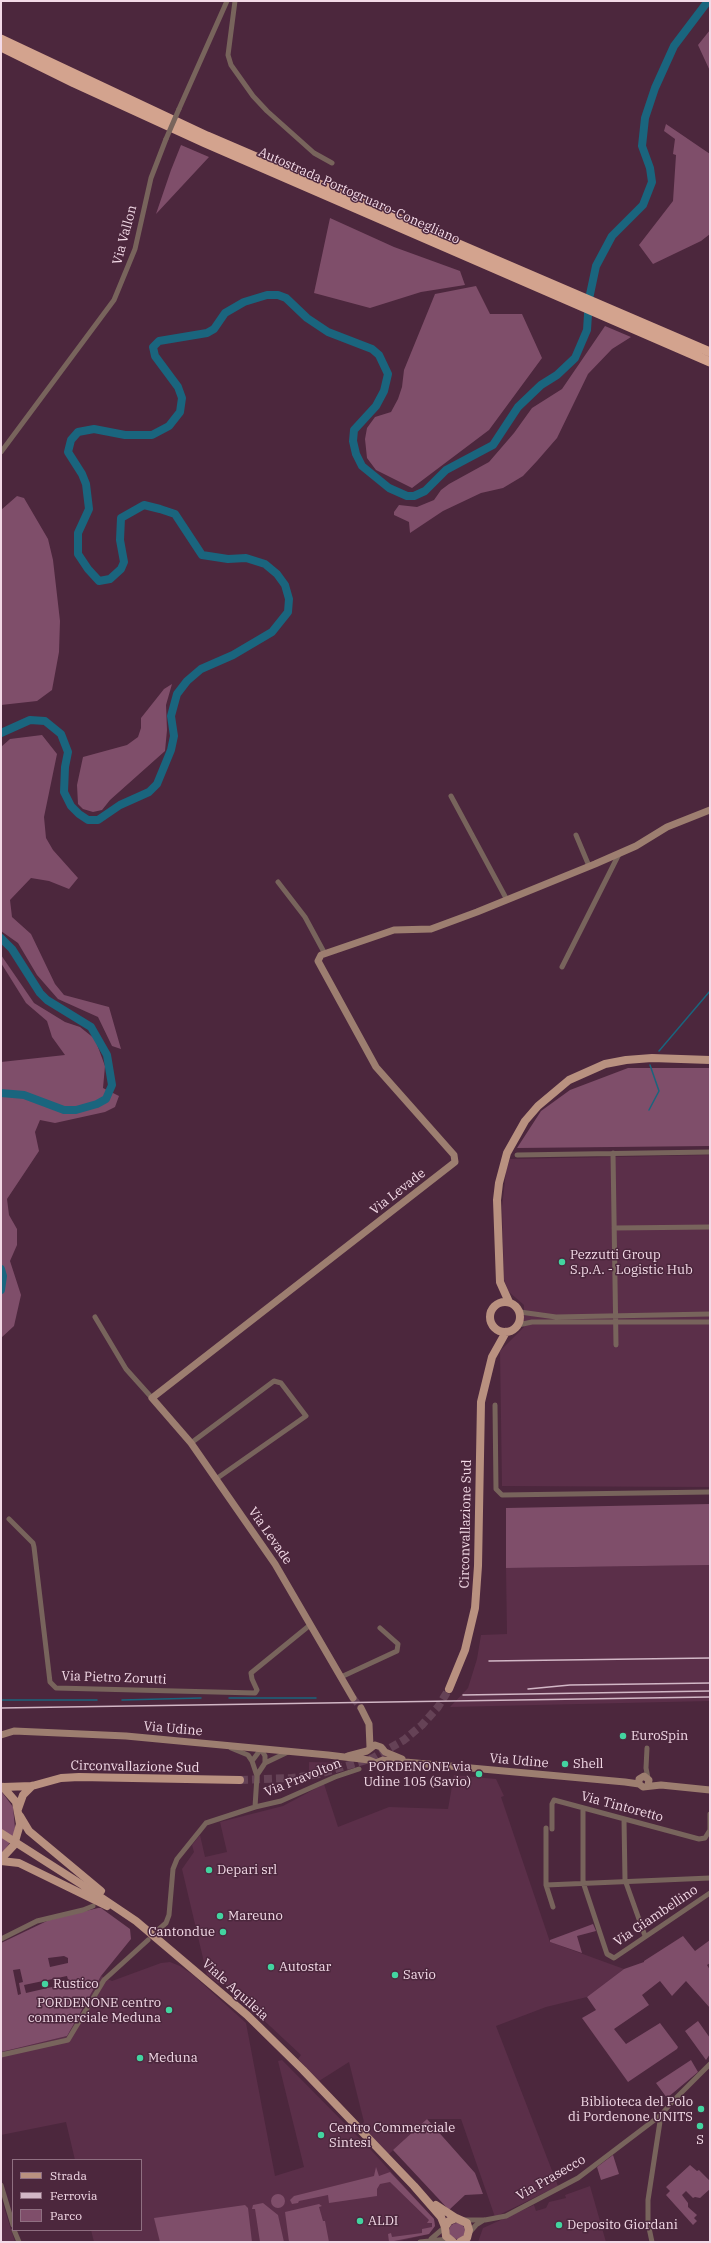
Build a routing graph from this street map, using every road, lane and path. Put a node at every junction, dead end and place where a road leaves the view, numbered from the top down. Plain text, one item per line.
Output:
1 (226, 1) edge
2 (235, 1) edge
3 (1, 39) edge
4 (1, 47) edge
5 (332, 163) dead end
6 (454, 248) junction
7 (658, 334) junction
8 (710, 352) edge
9 (710, 362) edge
10 (1, 452) edge
11 (450, 796) dead end
12 (710, 810) edge
13 (576, 835) dead end
14 (619, 854) junction
15 (589, 866) junction
16 (278, 882) dead end
17 (507, 900) junction
18 (325, 954) junction
19 (562, 967) dead end
20 (710, 1060) edge
21 (710, 1152) edge
22 (613, 1153) junction
23 (517, 1155) dead end
24 (710, 1227) edge
25 (614, 1228) junction
26 (500, 1282) junction
27 (509, 1302) junction
28 (498, 1303) junction
29 (520, 1312) junction
30 (710, 1314) edge
31 (616, 1316) junction
32 (95, 1317) dead end
33 (710, 1322) edge
34 (616, 1323) junction
35 (518, 1325) junction
36 (495, 1328) junction
37 (506, 1332) junction
38 (616, 1345) dead end
39 (492, 1357) junction
40 (152, 1398) junction
41 (495, 1405) dead end
42 (192, 1444) junction
43 (216, 1479) junction
44 (710, 1492) edge
45 (9, 1519) dead end
46 (310, 1625) junction
47 (380, 1628) dead end
48 (341, 1678) junction
49 (449, 1689) tunnel mouth
50 (353, 1698) tunnel mouth
51 (361, 1708) tunnel mouth
52 (1, 1735) edge
53 (225, 1746) junction
54 (371, 1748) junction
55 (646, 1748) dead end
56 (261, 1749) junction
57 (288, 1752) junction
58 (384, 1756) junction
59 (342, 1757) junction
60 (252, 1760) junction
61 (369, 1760) junction
62 (266, 1763) junction
63 (359, 1769) dead end
64 (256, 1776) junction
65 (240, 1780) tunnel mouth
66 (644, 1781) junction
67 (2, 1786) edge
68 (32, 1786) junction
69 (710, 1790) edge
70 (255, 1807) junction
71 (583, 1808) junction
72 (19, 1812) junction
73 (710, 1814) edge
74 (624, 1819) junction
75 (546, 1828) dead end
76 (552, 1829) dead end
77 (710, 1830) edge
78 (1, 1833) edge
79 (1, 1860) edge
80 (710, 1878) edge
81 (625, 1880) junction
82 (583, 1882) junction
83 (546, 1885) junction
84 (710, 1893) edge
85 (93, 1906) dead end
86 (553, 1906) dead end
87 (136, 1921) junction
88 (158, 1930) dead end
89 (645, 1936) junction
90 (1, 1939) edge
91 (148, 1940) dead end
92 (1, 2055) edge
93 (710, 2064) edge
94 (661, 2115) junction
95 (1, 2185) edge
96 (414, 2186) junction
97 (460, 2219) junction
98 (485, 2220) junction
99 (12, 2222) edge
100 (445, 2227) junction
101 (14, 2231) edge
102 (466, 2239) edge
103 (430, 2240) junction
104 (451, 2240) edge
105 (19, 2242) edge
106 (420, 2242) edge
107 (652, 2242) edge

1 - 10 street, Via Vallon, bridge
2 - 5 street
3 - 6 highway, Autostrada Portogruaro-Conegliano
4 - 6 highway, Autostrada Portogruaro-Conegliano
6 - 7 highway, Autostrada Portogruaro-Conegliano
7 - 8 highway, Autostrada Portogruaro-Conegliano
7 - 9 highway, Autostrada Portogruaro-Conegliano
11 - 17 street
12 - 14 street
13 - 15 street
14 - 15 street
14 - 19 street
15 - 17 street
16 - 18 street
17 - 18 street
18 - 40 street, Via Levade
20 - 26 main road
21 - 22 street
22 - 23 street
22 - 25 street
24 - 25 street
25 - 31 street
26 - 27 main road
26 - 28 main road
27 - 28 main road
27 - 29 main road
28 - 36 main road
29 - 31 street
29 - 35 main road
30 - 31 street
31 - 34 street
32 - 40 street, Via Levade
33 - 34 street
34 - 35 street
34 - 38 street
35 - 37 main road
36 - 37 main road
36 - 39 main road
37 - 39 main road
39 - 49 main road, Circonvallazione Sud
40 - 42 street, Via Levade
41 - 44 street
42 - 43 street, Via Levade
42 - 43 street
43 - 46 street, Via Levade
45 - 46 street, Via Pietro Zorutti
46 - 48 street, Via Levade
47 - 48 street
48 - 50 street, Via Levade
51 - 54 street
52 - 53 street, Via Udine
53 - 56 street, Via Udine
53 - 60 street
54 - 58 street
54 - 59 street
54 - 61 street
55 - 66 street
56 - 57 street, Via Udine
56 - 60 street
56 - 62 street
57 - 59 street, Via Udine
57 - 62 street
58 - 61 street, Via Udine
58 - 66 street, Via Udine
59 - 61 street, Via Udine
60 - 64 street, Via Pravolton
62 - 64 street
63 - 70 street, Via Pravolton
64 - 70 street, Via Pravolton
65 - 68 main road, Circonvallazione Sud
66 - 69 street, Via Udine
67 - 68 main road, Circonvallazione Sud
67 - 72 main road
68 - 72 main road
70 - 88 street, Via Pravolton
71 - 74 street, Via Tintoretto
71 - 76 street, Via Tintoretto
71 - 82 street
72 - 79 main road
72 - 87 main road
73 - 77 street
74 - 77 street, Via Tintoretto
74 - 81 street
75 - 83 street
78 - 87 main road, Viale Aquileia, bridge
79 - 87 main road
80 - 81 street
81 - 82 street
81 - 89 street
82 - 83 street
82 - 89 street, Via Giambellino
83 - 86 street
84 - 89 street, Via Giambellino
85 - 90 street
87 - 96 main road, Viale Aquileia
91 - 92 street
93 - 94 street, Via Prasecco
94 - 98 street, Via Prasecco
94 - 107 street
95 - 99 street
96 - 97 main road, Viale Aquileia
96 - 100 main road, Viale Aquileia
97 - 98 street, Via Prasecco
97 - 100 main road
97 - 102 main road
98 - 102 street, Via Prasecco
100 - 103 street
100 - 104 main road, Viale Aquileia
101 - 105 street
103 - 104 street
103 - 106 street

